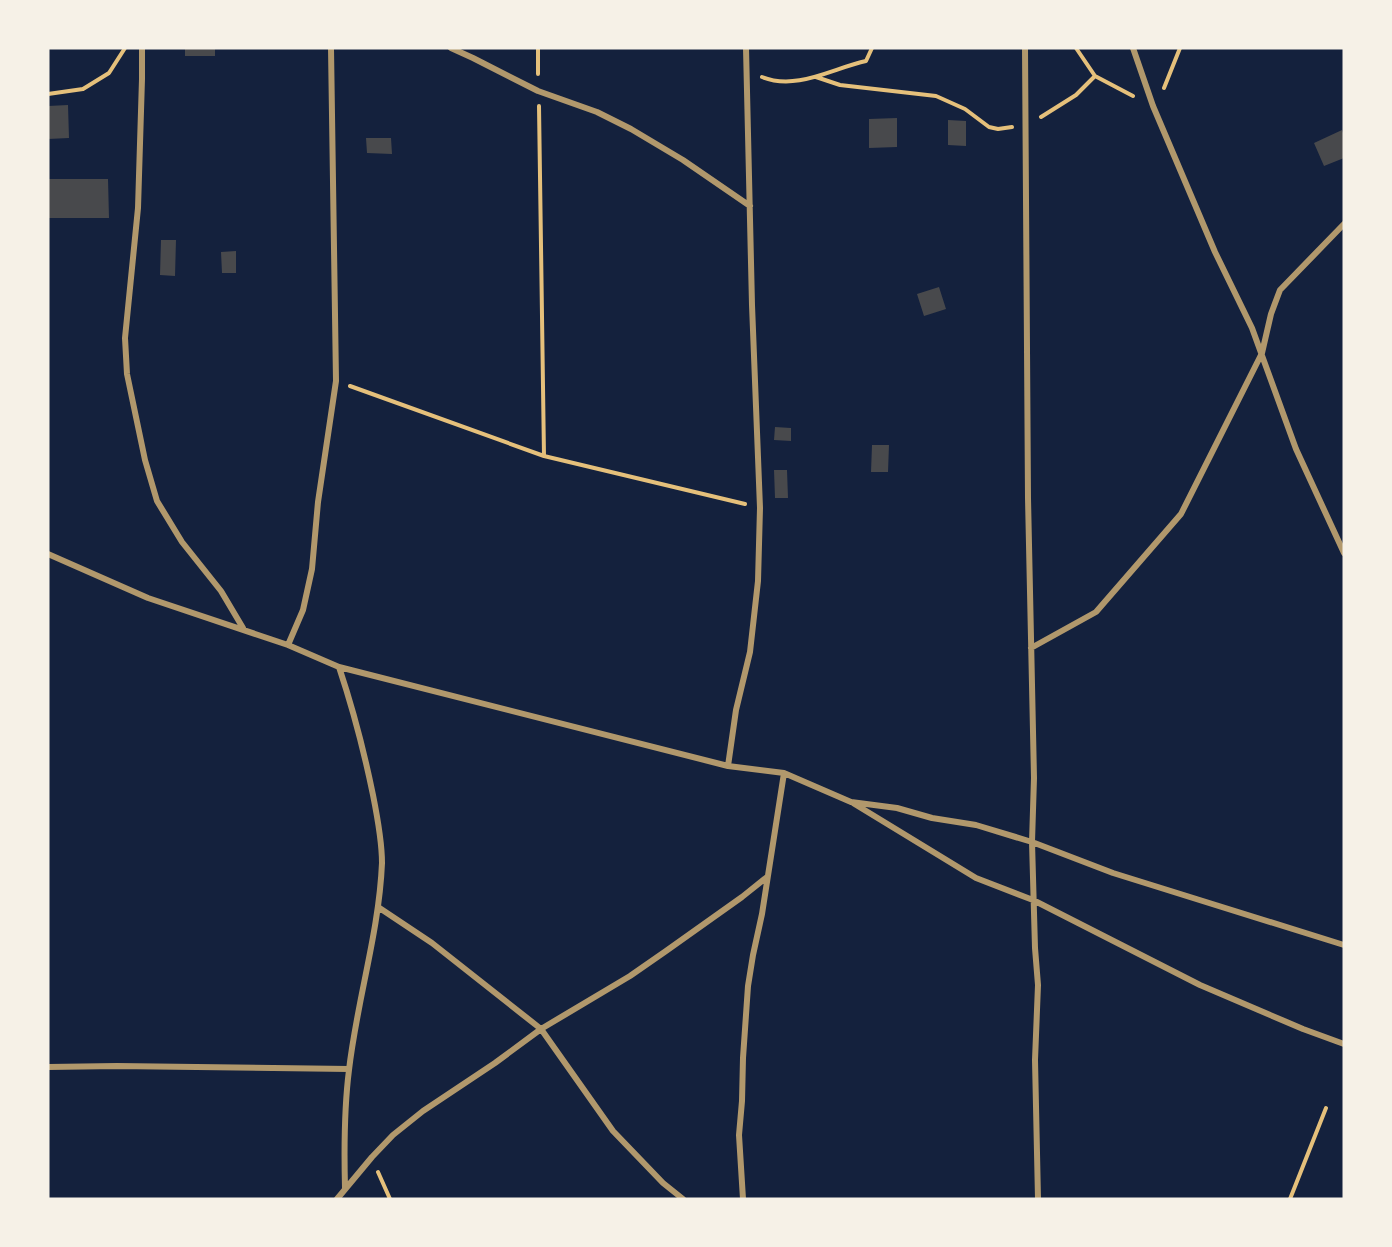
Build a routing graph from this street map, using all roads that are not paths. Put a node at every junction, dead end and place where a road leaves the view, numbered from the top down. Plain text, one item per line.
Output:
1 (142, 48) edge
2 (332, 48) edge
3 (451, 48) edge
4 (746, 48) edge
5 (1025, 48) edge
6 (1132, 48) edge
7 (750, 206) junction
8 (1344, 224) edge
9 (1262, 353) junction
10 (1344, 553) edge
11 (48, 554) edge
12 (243, 629) junction
13 (288, 645) junction
14 (1031, 648) junction
15 (339, 667) junction
16 (728, 766) junction
17 (784, 773) junction
18 (851, 802) junction
19 (1032, 842) junction
20 (767, 877) junction
21 (1033, 900) junction
22 (378, 907) junction
23 (1344, 945) edge
24 (541, 1029) junction
25 (1344, 1044) edge
26 (48, 1067) edge
27 (349, 1069) junction
28 (345, 1188) junction
29 (337, 1199) edge
30 (683, 1199) edge
31 (743, 1199) edge
32 (1038, 1199) edge

1 - 12 street
2 - 13 street
3 - 7 street
4 - 7 street
5 - 14 street
6 - 9 street
7 - 16 street
8 - 9 street
9 - 10 street
9 - 14 street
11 - 12 street
12 - 13 street
13 - 15 street
14 - 19 street
15 - 16 street
15 - 22 street
16 - 17 street
17 - 18 street
17 - 20 street
18 - 19 street
18 - 21 street
19 - 21 street
19 - 23 street
20 - 24 street
20 - 31 street
21 - 25 street
21 - 32 street
22 - 24 street
22 - 27 street
24 - 28 street
24 - 30 street
26 - 27 street
27 - 28 street
28 - 29 street

